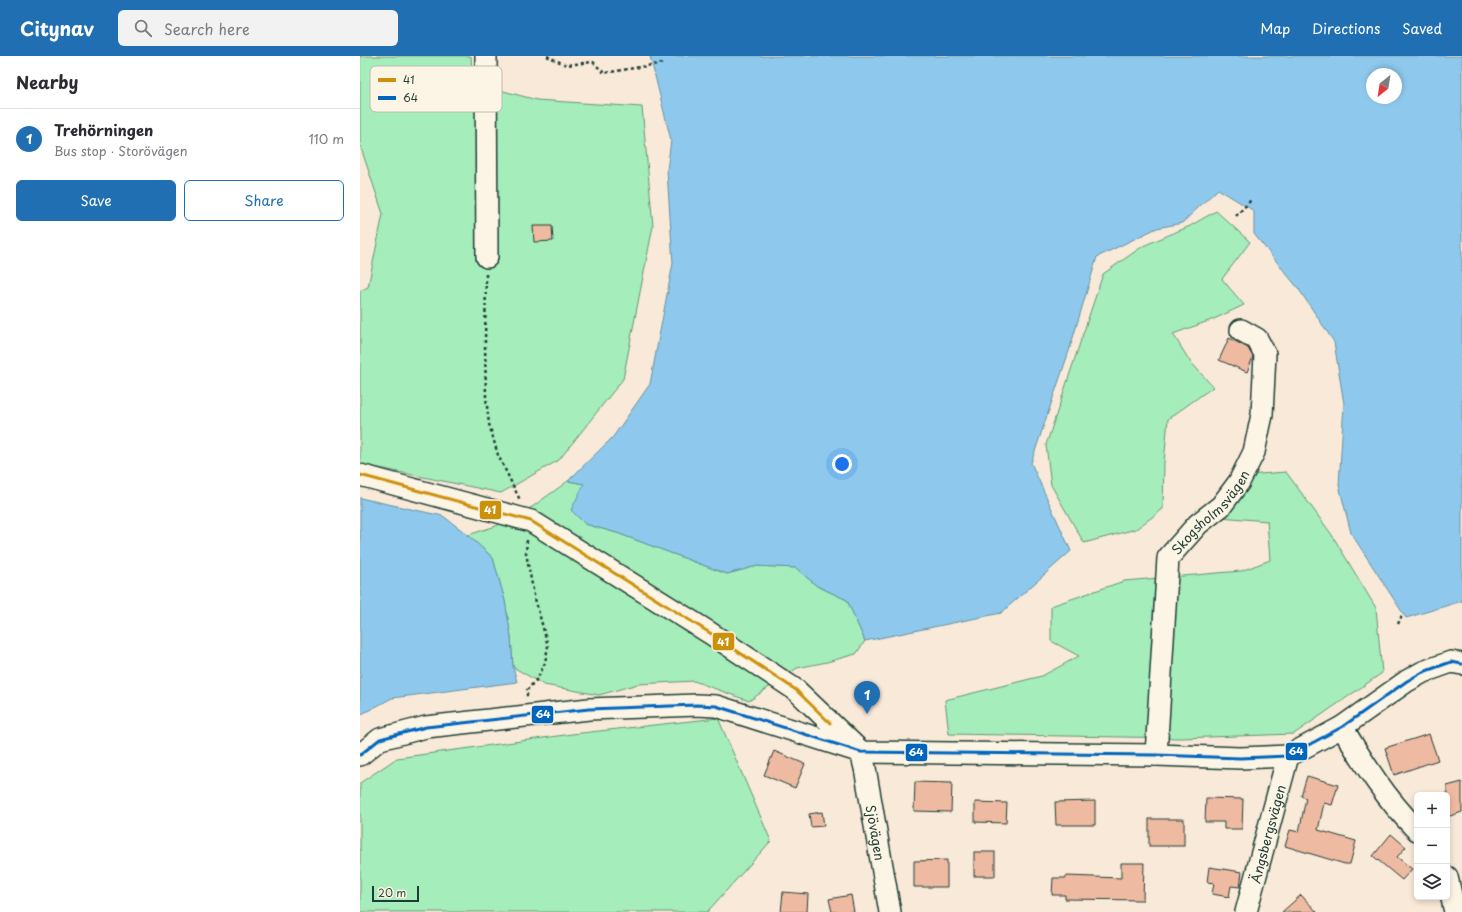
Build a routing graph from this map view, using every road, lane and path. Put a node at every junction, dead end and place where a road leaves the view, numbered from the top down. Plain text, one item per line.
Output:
1 (547, 56) edge
2 (664, 63) dead end
3 (486, 112) edge
4 (1252, 199) dead end
5 (1236, 216) dead end
6 (487, 257) joint
7 (1240, 330) dead end
8 (360, 475) edge
9 (531, 521) junction
10 (1403, 613) dead end
11 (1398, 624) dead end
12 (1462, 664) edge
13 (528, 716) junction
14 (1342, 727) junction
15 (861, 752) junction
16 (360, 755) edge
17 (1156, 755) junction
18 (1288, 756) junction
19 (1415, 828) edge
20 (1450, 890) edge
21 (890, 912) edge
22 (1246, 912) edge
23 (1455, 912) edge

1 - 2 path
3 - 6 street
4 - 5 path
6 - 9 path
7 - 17 street, Skogsholmsvägen
8 - 9 street
9 - 13 path
9 - 15 street
10 - 11 path
12 - 14 street
13 - 15 street
13 - 16 street
14 - 18 street
14 - 19 street
15 - 17 street
15 - 21 street, Sjövägen
17 - 18 street
18 - 22 street, Ängsbergsvägen
20 - 23 street

